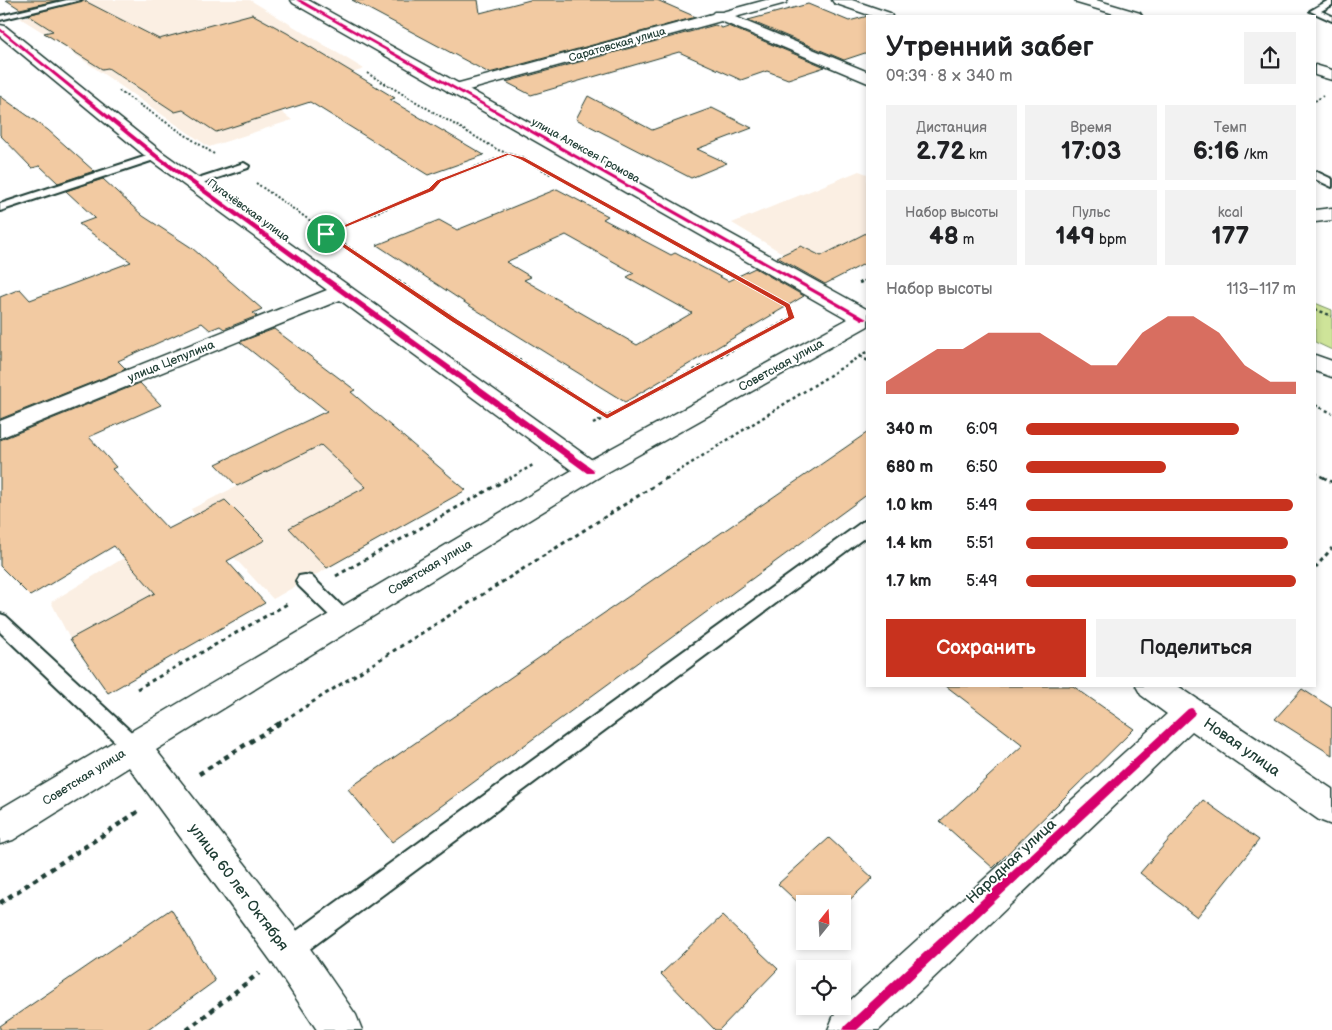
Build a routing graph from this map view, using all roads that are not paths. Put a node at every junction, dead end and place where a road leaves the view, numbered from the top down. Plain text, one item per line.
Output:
1 (77, 0) edge
2 (298, 0) edge
3 (781, 0) edge
4 (839, 0) edge
5 (1082, 0) edge
6 (1332, 2) edge
7 (719, 15) junction
8 (881, 15) edge
9 (1132, 15) edge
10 (0, 18) edge
11 (1332, 19) edge
12 (0, 29) edge
13 (1316, 70) edge
14 (1332, 75) edge
15 (866, 77) edge
16 (454, 89) junction
17 (156, 156) junction
18 (240, 168) road end
19 (1316, 175) edge
20 (193, 183) junction
21 (1332, 184) edge
22 (0, 208) edge
23 (1332, 214) edge
24 (1316, 216) edge
25 (342, 292) junction
26 (866, 318) edge
27 (1316, 362) edge
28 (1332, 370) edge
29 (0, 430) edge
30 (590, 471) junction
31 (866, 527) edge
32 (304, 581) dead end
33 (344, 619) junction
34 (0, 621) edge
35 (1154, 687) edge
36 (1191, 712) junction
37 (133, 746) junction
38 (1332, 809) edge
39 (0, 828) edge
40 (288, 951) junction
41 (341, 1030) edge
42 (849, 1030) edge

1 - 10 lane
2 - 16 street, улица Алексея Громова
3 - 7 street, Саратовская улица
4 - 8 street
5 - 9 street
6 - 11 lane
7 - 15 street
7 - 16 street, Саратовская улица
12 - 17 street, Пугачёвская улица
13 - 14 street
16 - 26 street, улица Алексея Громова
17 - 20 street, Пугачёвская улица
17 - 22 lane
18 - 20 lane
19 - 21 lane
20 - 25 street, Пугачёвская улица
23 - 24 street
25 - 29 street, улица Цепулина
25 - 30 street, Пугачёвская улица
26 - 30 street, Советская улица
27 - 28 street
30 - 33 street, Советская улица
31 - 40 lane
32 - 33 lane
33 - 37 street, Советская улица
34 - 37 lane
35 - 36 street, Новая улица
36 - 38 street, Новая улица
36 - 42 street, Народная улица
37 - 39 street, Советская улица
37 - 40 street, улица 60 лет Октября
40 - 41 street, улица 60 лет Октября

